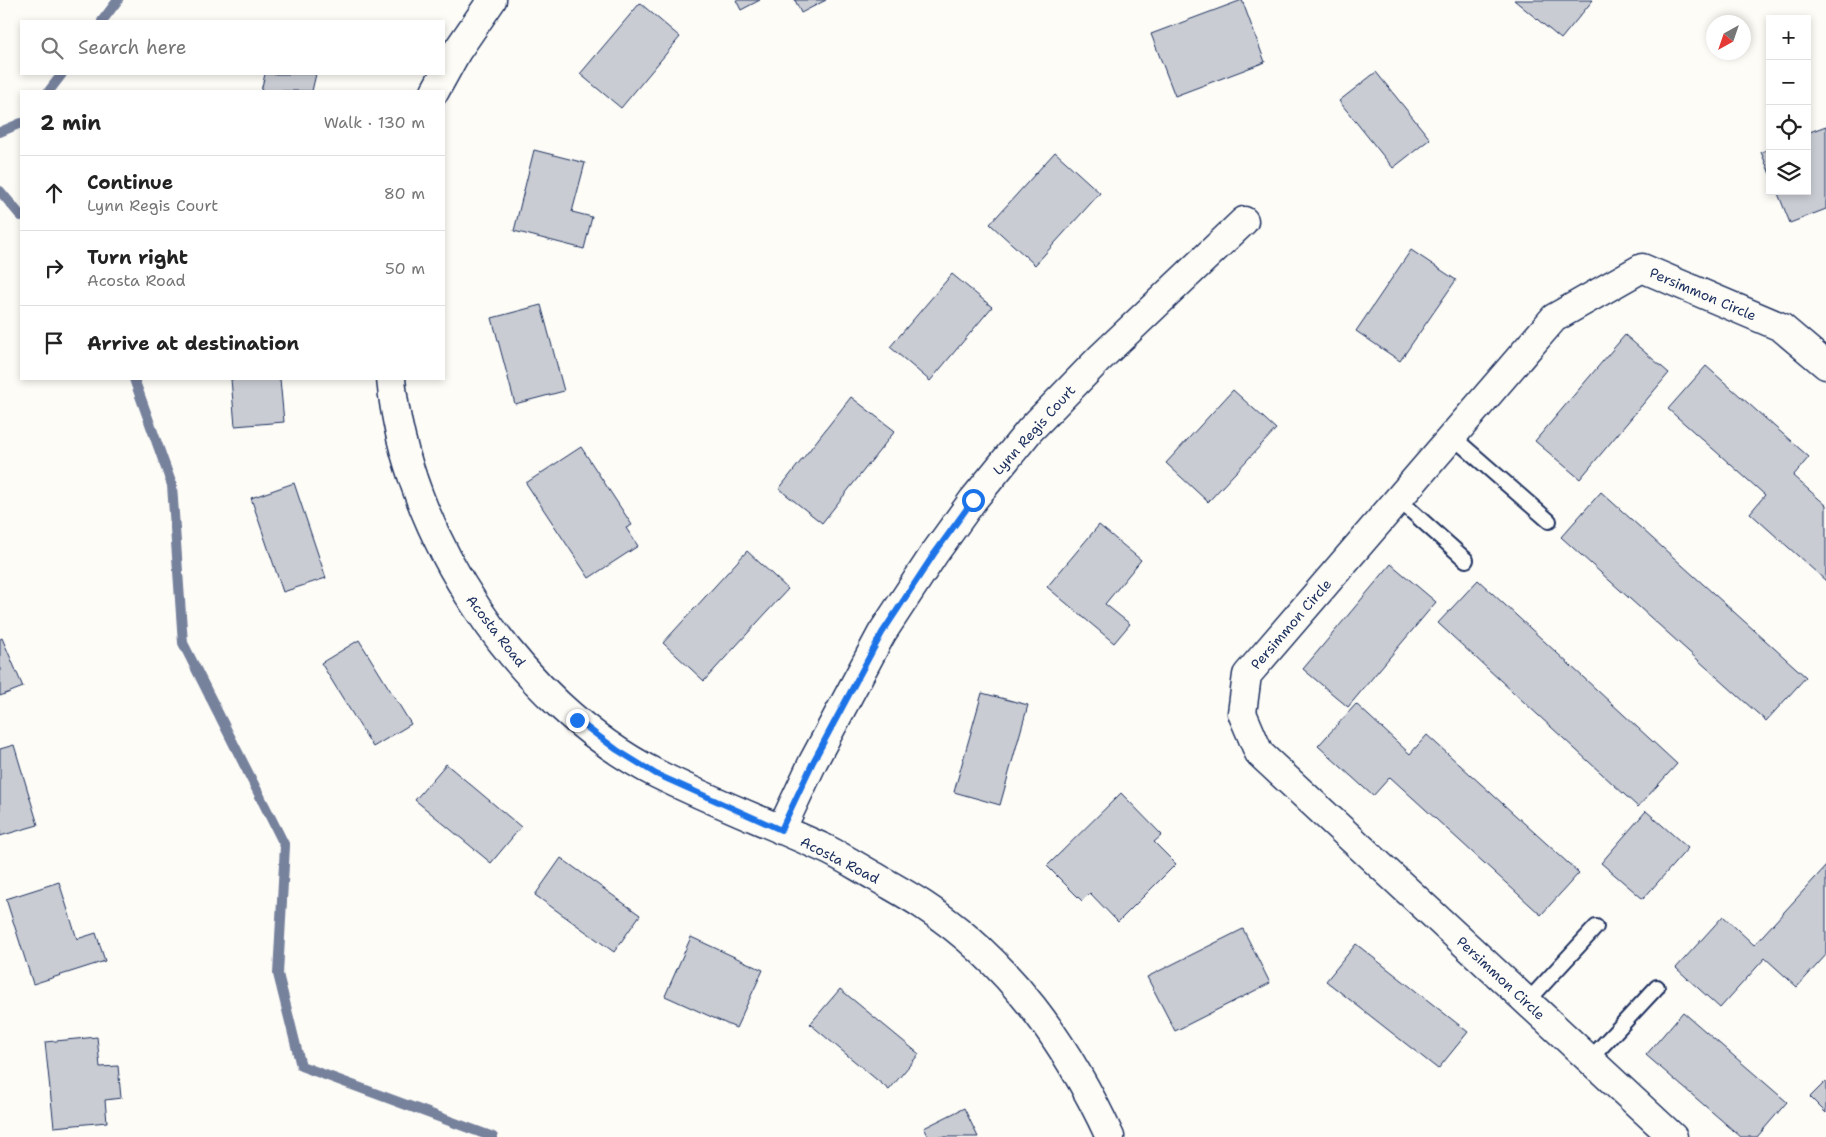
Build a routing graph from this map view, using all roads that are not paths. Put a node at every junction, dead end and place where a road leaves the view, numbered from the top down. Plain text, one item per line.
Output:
1 (492, 0) edge
2 (445, 73) edge
3 (444, 75) edge
4 (436, 90) edge
5 (1244, 221) dead end
6 (1826, 365) edge
7 (391, 380) edge
8 (1453, 437) junction
9 (1398, 500) junction
10 (1548, 521) dead end
11 (1466, 560) dead end
12 (781, 830) junction
13 (1596, 927) dead end
14 (1657, 987) dead end
15 (1527, 1002) junction
16 (1590, 1059) junction
17 (1110, 1137) edge
18 (1673, 1137) edge

1 - 2 street
3 - 4 street
5 - 12 street, Lynn Regis Court
6 - 8 street, Persimmon Circle
7 - 12 street, Acosta Road
8 - 9 street, Persimmon Circle
8 - 10 lane
9 - 11 lane
9 - 15 street, Persimmon Circle
12 - 17 street, Acosta Road
13 - 15 lane
14 - 16 lane
15 - 16 street, Persimmon Circle
16 - 18 street, Persimmon Circle

